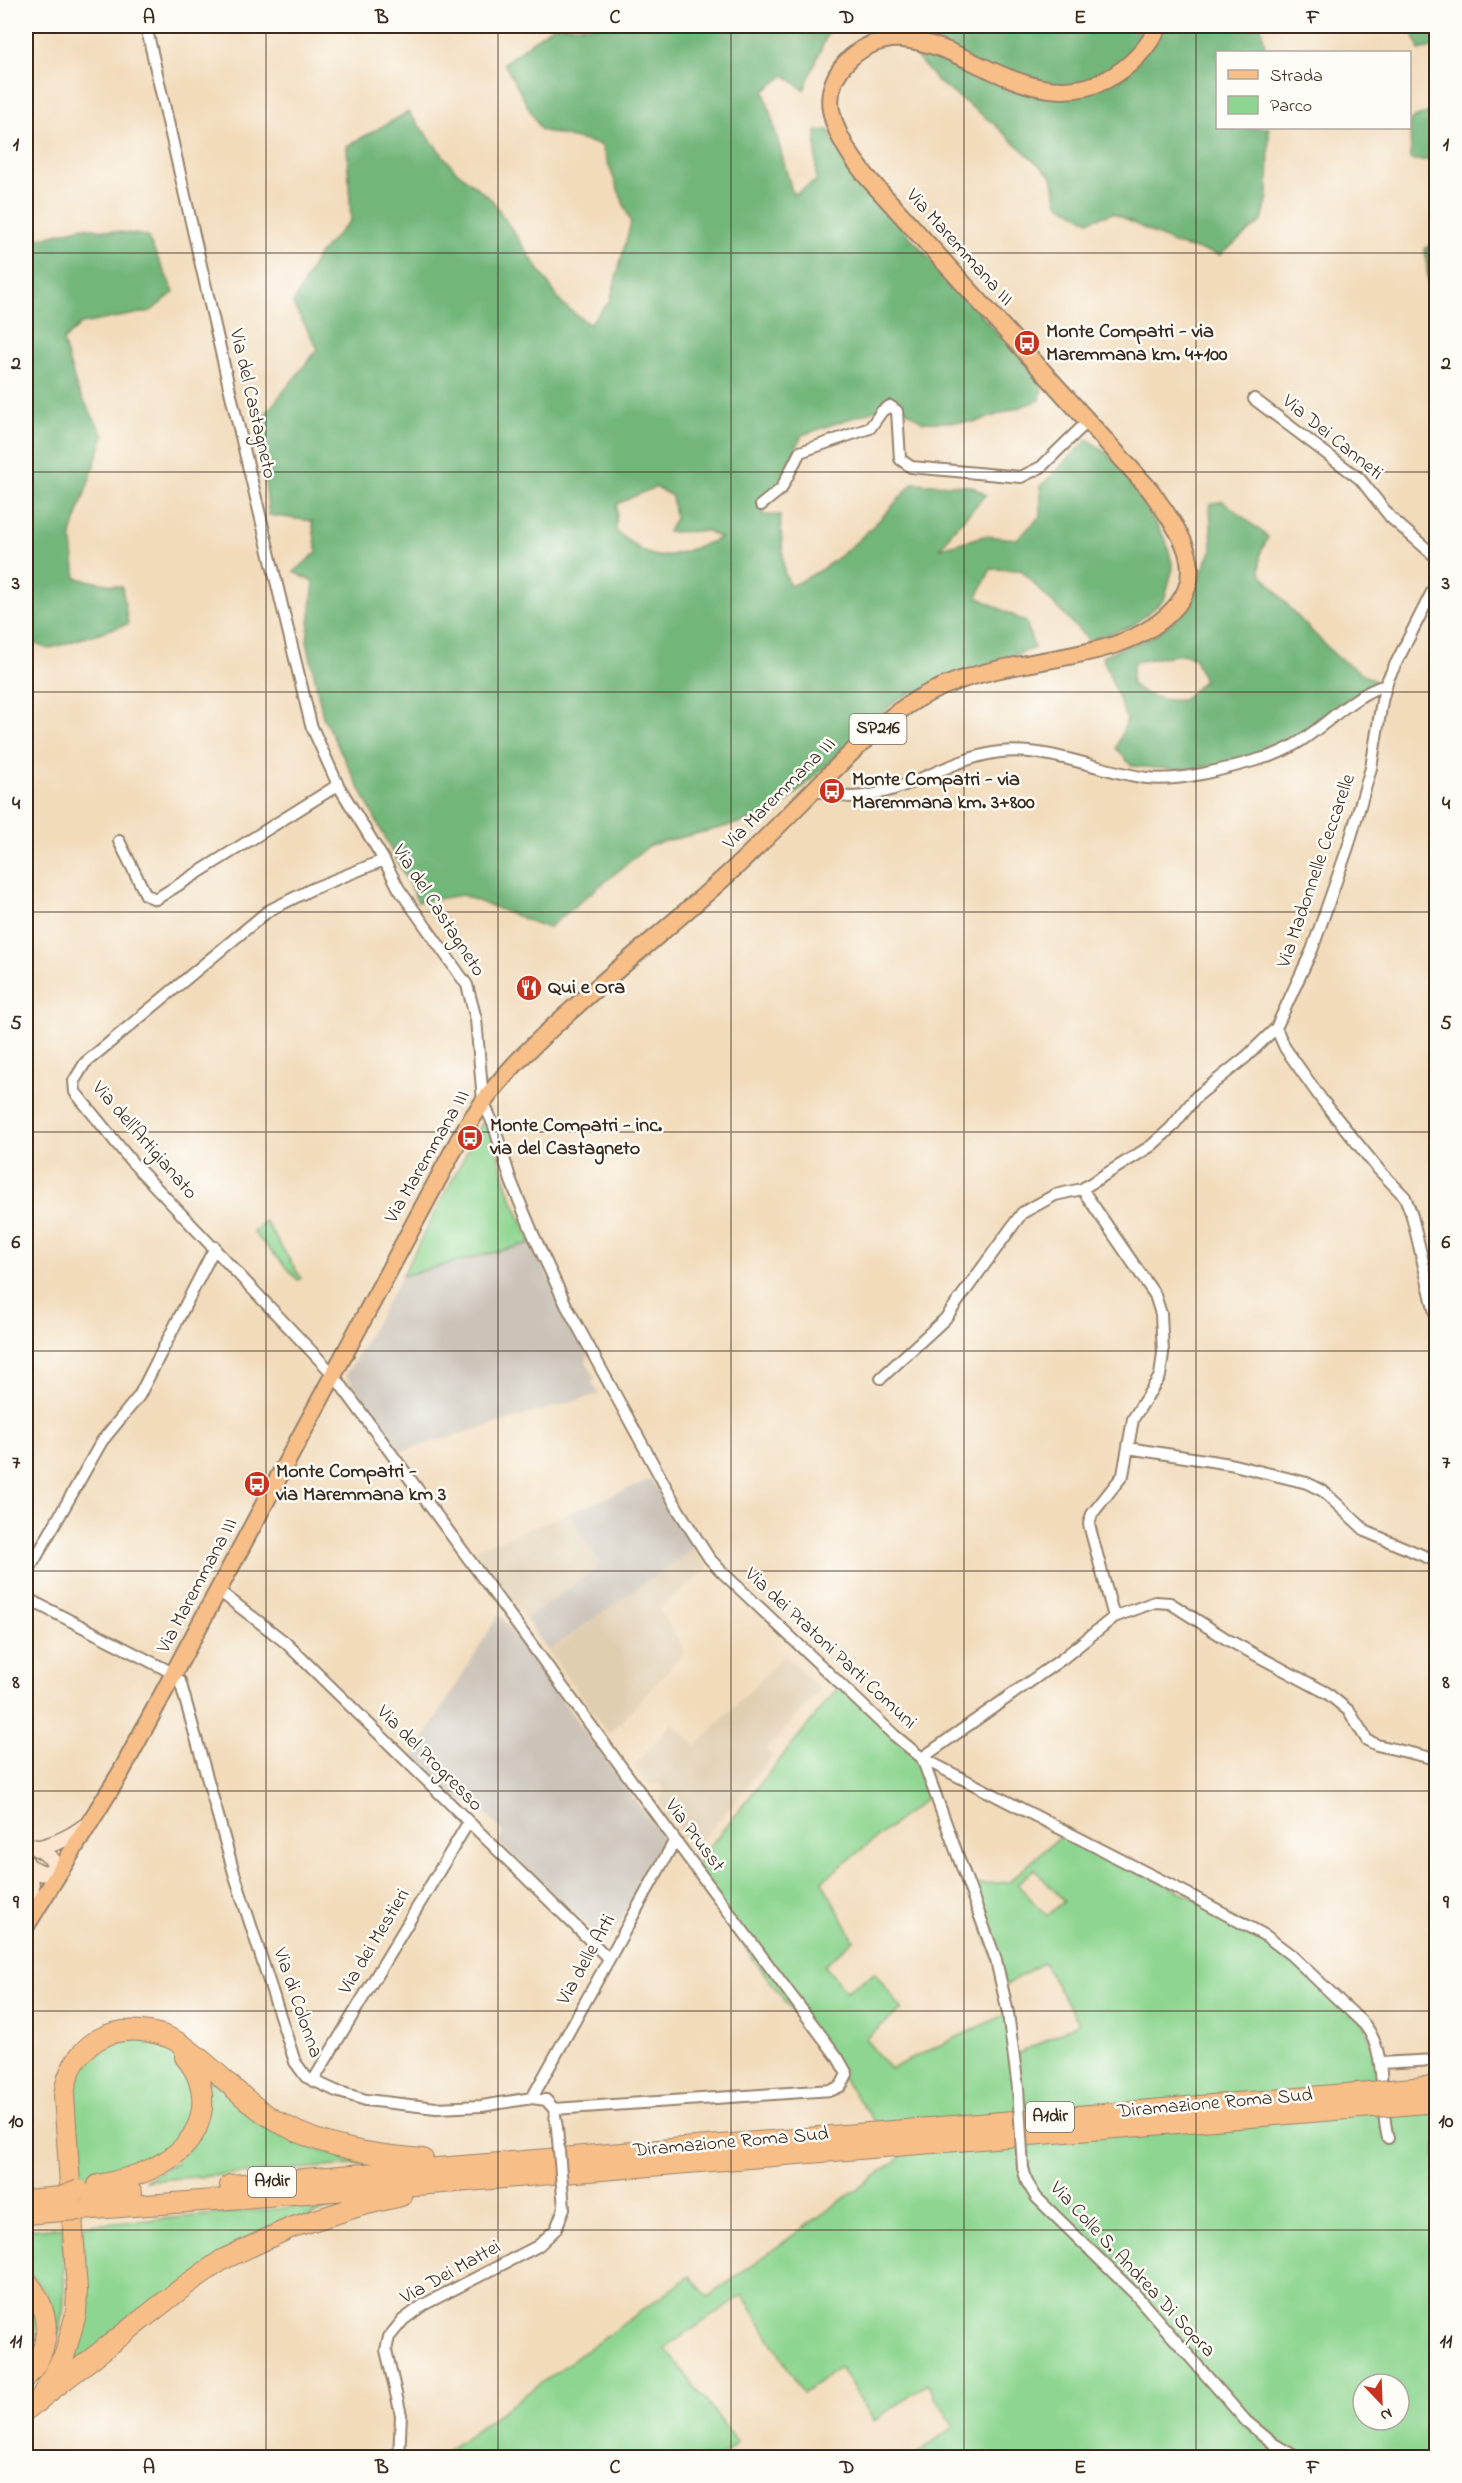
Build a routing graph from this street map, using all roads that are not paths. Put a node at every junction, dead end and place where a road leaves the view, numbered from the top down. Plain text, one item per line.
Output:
1 (146, 26) edge
2 (1159, 26) edge
3 (1254, 399) dead end
4 (1088, 421) junction
5 (761, 505) dead end
6 (1437, 558) edge
7 (1437, 584) edge
8 (1386, 685) junction
9 (338, 785) junction
10 (813, 790) junction
11 (119, 841) dead end
12 (384, 860) junction
13 (1276, 1028) junction
14 (483, 1101) junction
15 (1082, 1189) junction
16 (214, 1247) junction
17 (1437, 1317) edge
18 (333, 1374) junction
19 (880, 1378) dead end
20 (1128, 1448) junction
21 (1437, 1561) edge
22 (26, 1575) edge
23 (219, 1591) junction
24 (26, 1598) edge
25 (1114, 1617) junction
26 (175, 1675) junction
27 (922, 1758) junction
28 (1437, 1759) edge
29 (90, 1822) junction
30 (468, 1823) junction
31 (675, 1840) junction
32 (31, 1846) edge
33 (27, 1864) edge
34 (58, 1872) junction
35 (26, 1925) edge
36 (608, 1958) junction
37 (166, 2037) junction
38 (1437, 2060) edge
39 (1380, 2063) junction
40 (313, 2080) junction
41 (1437, 2086) edge
42 (532, 2098) junction
43 (1381, 2099) junction
44 (1437, 2102) edge
45 (554, 2109) junction
46 (1388, 2138) dead end
47 (460, 2173) junction
48 (26, 2200) edge
49 (72, 2201) junction
50 (26, 2214) edge
51 (26, 2280) edge
52 (26, 2376) edge
53 (30, 2402) edge
54 (399, 2457) edge
55 (1298, 2457) edge

1 - 9 street, Via del Castagneto
2 - 4 main road, Via Maremmana III / SP216
3 - 6 street, Via Dei Canneti
4 - 5 street
4 - 10 main road, Via Maremmana III / SP216
7 - 8 street, Via Madonnelle Ceccarelle
8 - 10 street
8 - 13 street, Via Madonnelle Ceccarelle
9 - 11 street
9 - 12 street, Via del Castagneto
10 - 14 main road, Via Maremmana III / SP216
12 - 14 street, Via del Castagneto
12 - 16 street, Via dell'Artigianato
13 - 15 street, Via Madonnelle Ceccarelle
13 - 17 street
14 - 18 main road, Via Maremmana III / SP216
14 - 27 street, Via dei Pratoni Parti Comuni
15 - 19 street, Via Madonnelle Ceccarelle
15 - 20 street
16 - 18 street, Via dell'Artigianato
16 - 22 street
18 - 23 main road, Via Maremmana III / SP216
18 - 31 street, Via Prusst
20 - 21 street
20 - 25 street
23 - 26 main road, Via Maremmana III / SP216
23 - 30 street, Via del Progresso
24 - 26 street
25 - 27 street
25 - 28 street
26 - 29 main road, Via Maremmana III / SP216
26 - 40 street, Via di Colonna
27 - 39 street, Via dei Pratoni Parti Comuni
27 - 55 street, Via Colle S. Andrea Di Sopra, bridge
29 - 32 street
29 - 34 main road, Via Maremmana III / SP216
30 - 36 street, Via del Progresso
30 - 40 street, Via dei Mestieri
31 - 36 street, Via delle Arti
31 - 45 street, Via Prusst
32 - 34 street
33 - 34 street
33 - 35 street
34 - 35 main road, Via Maremmana III / SP216
36 - 42 street, Via delle Arti
37 - 47 highway
37 - 49 highway
37 - 53 highway
38 - 39 street
39 - 46 street, Via dei Pratoni Parti Comuni
40 - 42 street, Via di Colonna
41 - 43 highway, Diramazione Roma Sud / A1dir
42 - 45 street
43 - 44 highway, Diramazione Roma Sud / A1dir
43 - 47 highway, Diramazione Roma Sud / A1dir
45 - 54 street, Via Dei Mattei, bridge
47 - 49 highway, Diramazione Roma Sud / A1dir
47 - 53 highway
48 - 49 highway, Diramazione Roma Sud / A1dir
49 - 50 highway, Diramazione Roma Sud / A1dir
51 - 52 highway

